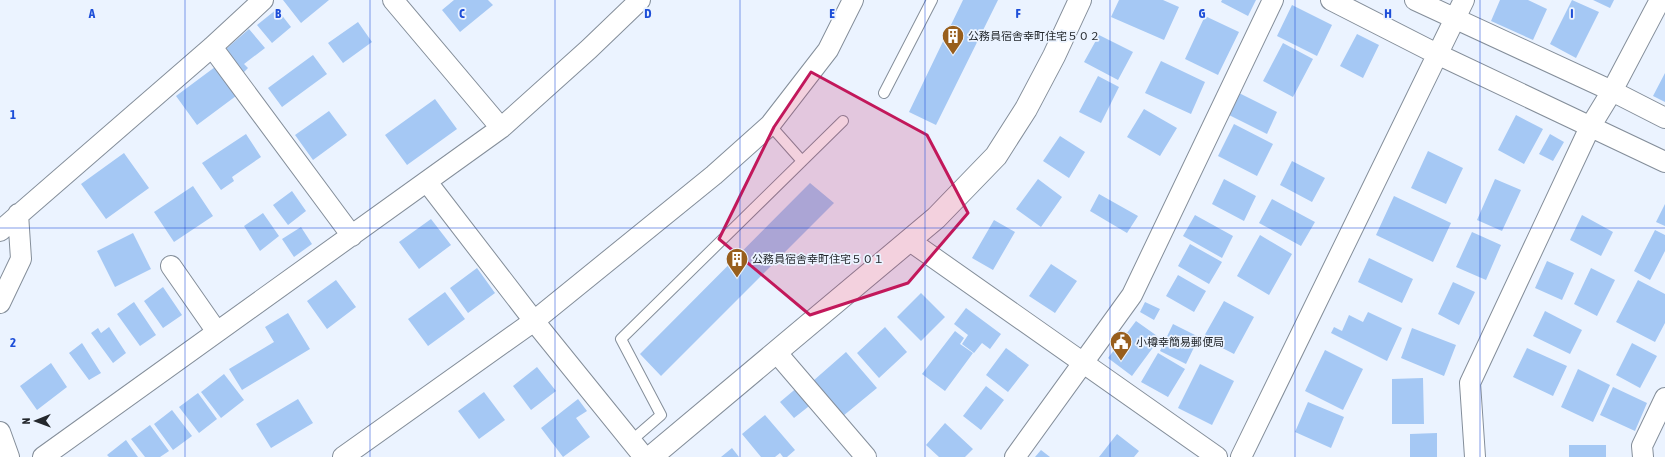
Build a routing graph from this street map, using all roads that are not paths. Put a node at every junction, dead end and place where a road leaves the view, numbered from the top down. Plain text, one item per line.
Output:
1 (262, 0) edge
2 (393, 0) edge
3 (640, 0) edge
4 (853, 0) edge
5 (932, 0) edge
6 (1080, 0) edge
7 (1273, 0) edge
8 (1331, 0) edge
9 (1415, 0) edge
10 (1464, 0) edge
11 (1660, 0) edge
12 (1454, 19) junction
13 (212, 47) junction
14 (1436, 54) junction
15 (1612, 91) junction
16 (884, 93) dead end
17 (1665, 118) edge
18 (843, 121) dead end
19 (770, 125) junction
20 (1590, 127) junction
21 (501, 128) junction
22 (802, 161) junction
23 (1665, 162) edge
24 (427, 182) junction
25 (18, 214) junction
26 (0, 231) edge
27 (352, 236) junction
28 (910, 241) junction
29 (171, 266) dead end
30 (0, 303) edge
31 (534, 321) junction
32 (217, 332) junction
33 (776, 352) junction
34 (1084, 363) junction
35 (1665, 398) edge
36 (0, 432) edge
37 (631, 441) junction
38 (9, 457) edge
39 (44, 457) edge
40 (343, 457) edge
41 (644, 457) edge
42 (651, 457) edge
43 (866, 457) edge
44 (1015, 457) edge
45 (1217, 457) edge
46 (1241, 457) edge
47 (1474, 457) edge
48 (1643, 457) edge

1 - 13 street
2 - 21 street
3 - 21 street
4 - 19 street
5 - 16 lane
6 - 28 street
7 - 34 street
8 - 14 street
9 - 12 street
10 - 12 street
11 - 15 street
12 - 14 street
12 - 15 street
13 - 25 street
13 - 27 street
14 - 20 street
14 - 46 street
15 - 17 street
15 - 20 street
18 - 22 lane
19 - 22 lane
19 - 31 street
20 - 23 street
20 - 47 street
21 - 24 street
22 - 37 lane
24 - 27 street
24 - 31 street
25 - 26 street
25 - 30 street
27 - 32 street
28 - 33 street
28 - 34 street
29 - 32 street
31 - 37 street
31 - 40 street
32 - 39 street
33 - 42 street
33 - 43 street
34 - 44 street
34 - 45 street
35 - 48 street
36 - 38 street
37 - 41 street

